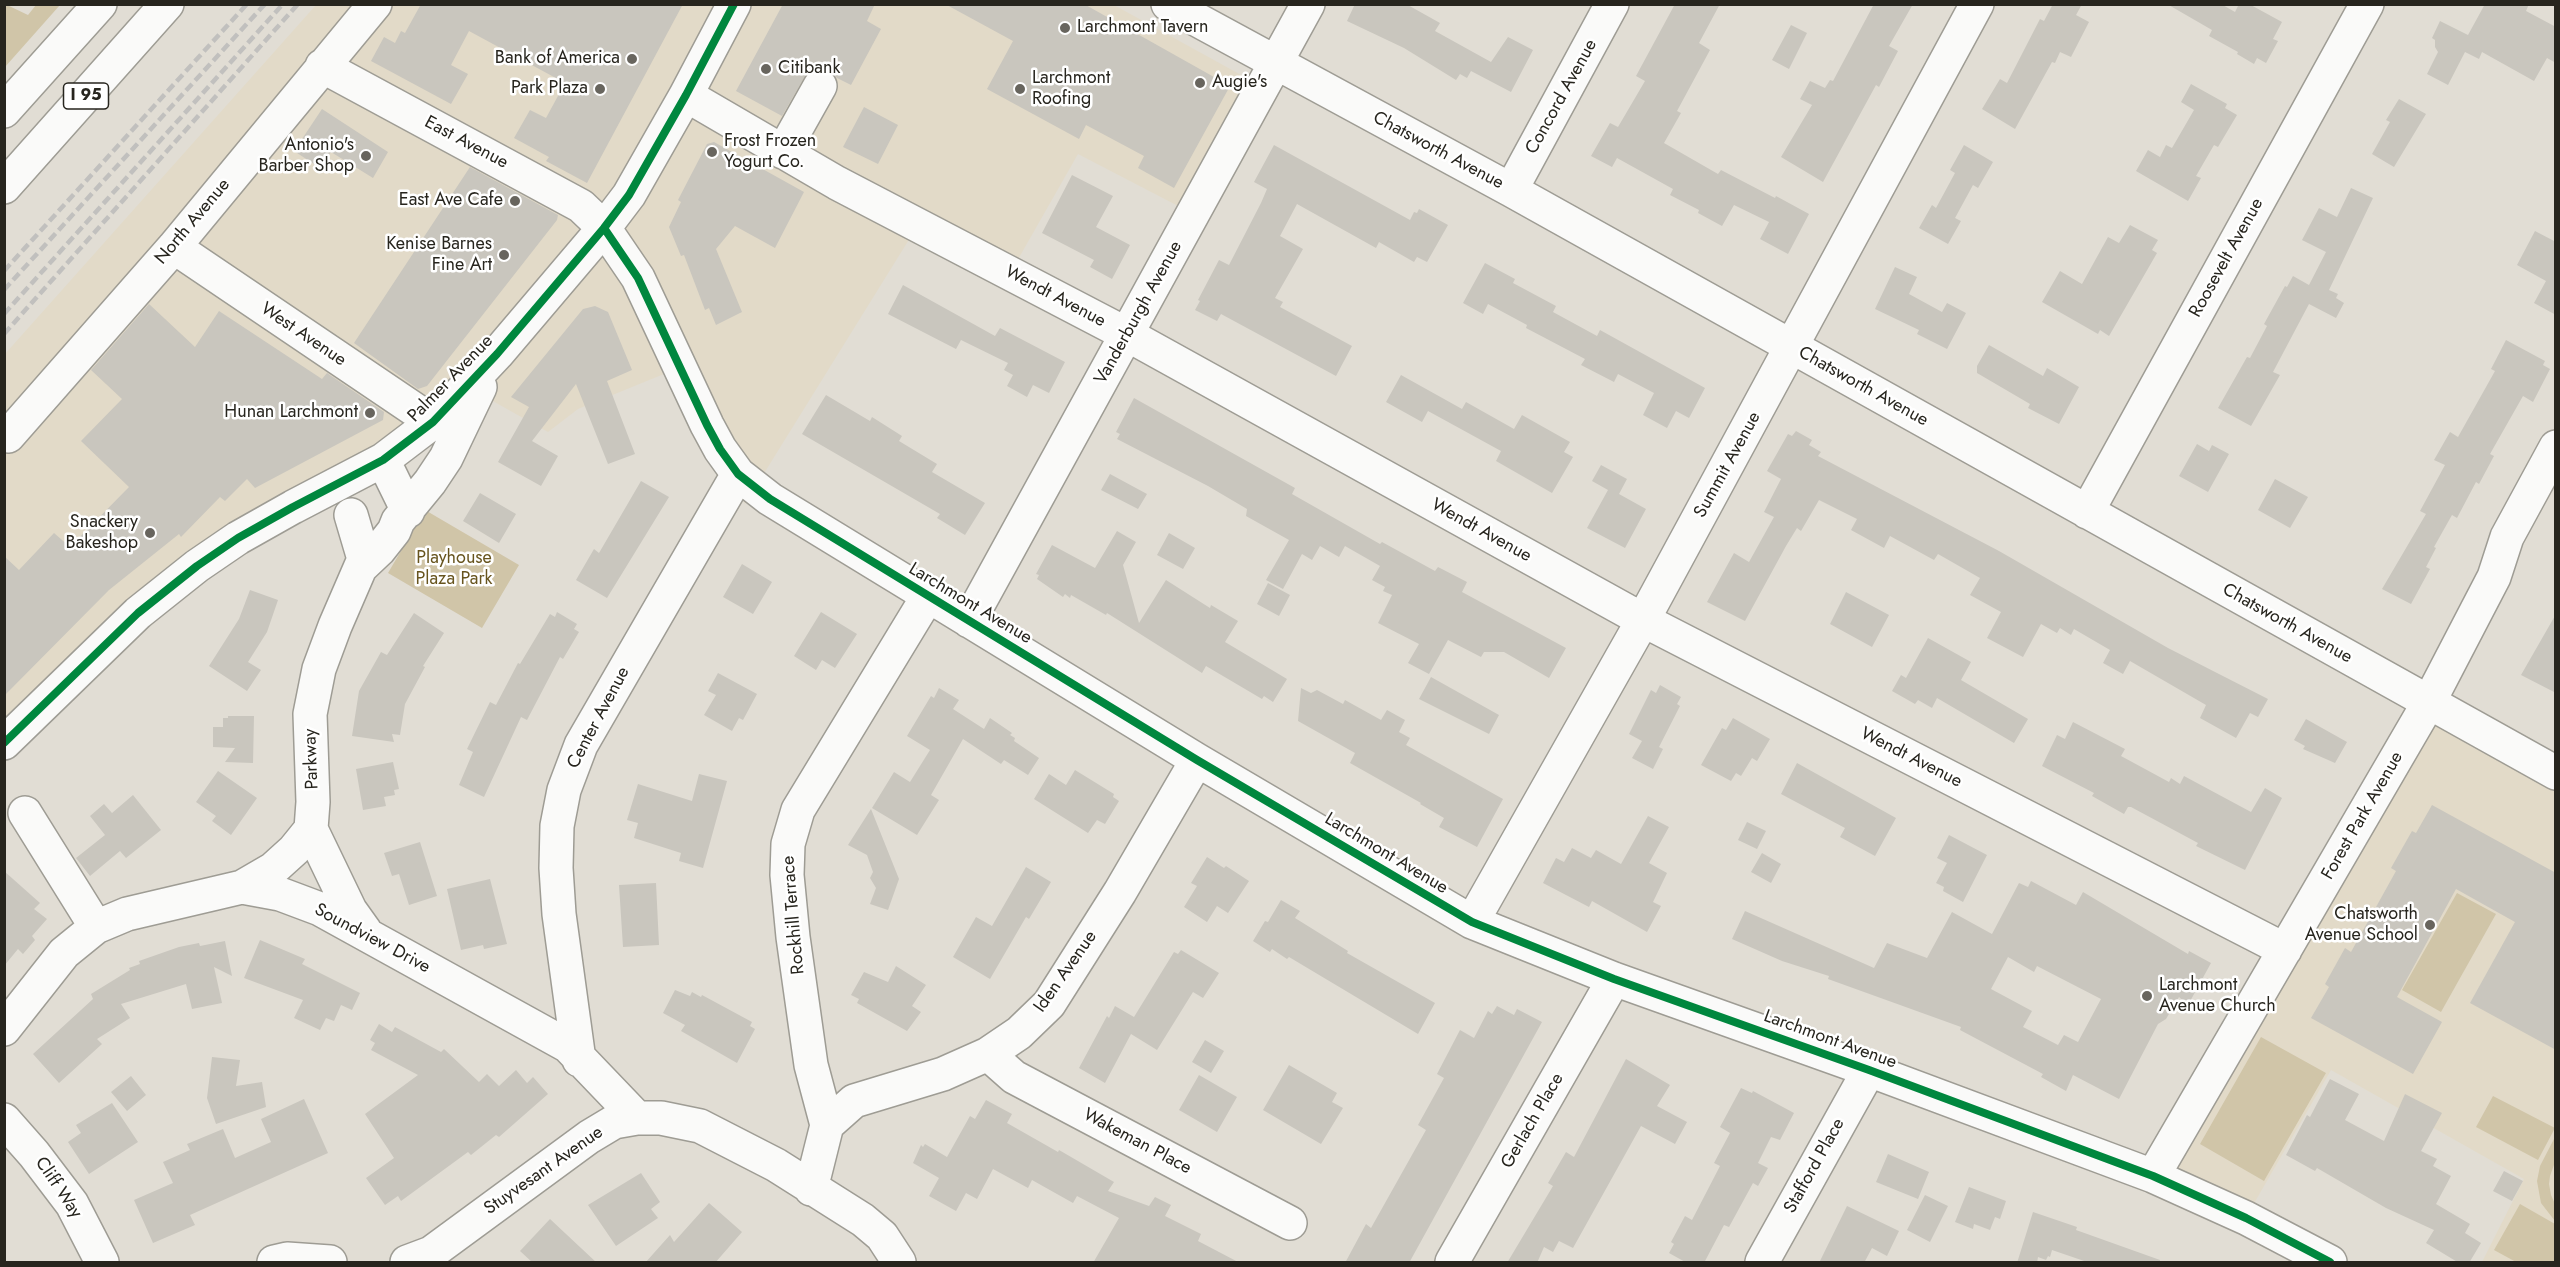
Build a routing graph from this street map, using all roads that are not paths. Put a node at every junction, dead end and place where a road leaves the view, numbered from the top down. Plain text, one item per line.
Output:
1 (100, 4) edge
2 (167, 4) edge
3 (375, 4) edge
4 (734, 4) edge
5 (1168, 4) edge
6 (1308, 4) edge
7 (1612, 4) edge
8 (1977, 4) edge
9 (2367, 4) edge
10 (1275, 64) junction
11 (322, 66) junction
12 (820, 86) dead end
13 (686, 95) junction
14 (4, 111) edge
15 (783, 152) junction
16 (4, 187) edge
17 (1511, 190) junction
18 (604, 228) junction
19 (174, 247) junction
20 (1128, 335) junction
21 (1793, 347) junction
22 (497, 354) junction
23 (434, 422) junction
24 (8, 436) dead end
25 (2556, 447) edge
26 (383, 460) junction
27 (738, 474) junction
28 (320, 493) junction
29 (2556, 493) edge
30 (2087, 512) junction
31 (351, 515) junction
32 (403, 516) junction
33 (361, 567) junction
34 (2494, 577) junction
35 (928, 596) junction
36 (1643, 620) junction
37 (969, 621) junction
38 (2428, 702) junction
39 (4, 743) edge
40 (1197, 759) junction
41 (2556, 773) edge
42 (25, 813) dead end
43 (311, 829) junction
44 (242, 887) junction
45 (1472, 922) junction
46 (96, 927) junction
47 (377, 941) junction
48 (2285, 950) junction
49 (1614, 979) junction
50 (4, 1029) edge
51 (988, 1054) junction
52 (579, 1060) junction
53 (1869, 1070) junction
54 (637, 1118) junction
55 (4, 1120) edge
56 (827, 1125) junction
57 (2153, 1176) junction
58 (811, 1189) junction
59 (1290, 1223) dead end
60 (2326, 1262) edge
61 (102, 1263) edge
62 (274, 1263) edge
63 (330, 1263) edge
64 (407, 1263) edge
65 (899, 1263) edge
66 (1452, 1263) edge
67 (1762, 1263) edge

1 - 14 main road, I 95
2 - 16 main road, I 95
3 - 11 main road, North Avenue
4 - 13 main road, Palmer Avenue
5 - 10 main road, Chatsworth Avenue
6 - 10 main road, Vanderburgh Avenue
7 - 17 main road, Concord Avenue
8 - 21 main road, Summit Avenue
9 - 30 main road, Roosevelt Avenue
10 - 17 main road, Chatsworth Avenue
10 - 20 main road, Vanderburgh Avenue
11 - 18 main road, East Avenue
11 - 19 main road, North Avenue
12 - 15 main road
13 - 15 main road, Wendt Avenue
13 - 18 main road, Palmer Avenue
15 - 20 main road, Wendt Avenue
17 - 21 main road, Chatsworth Avenue
18 - 22 main road, Palmer Avenue
18 - 27 main road, Larchmont Avenue
19 - 23 main road, West Avenue
19 - 24 main road, North Avenue
20 - 36 main road, Wendt Avenue
20 - 37 main road, Vanderburgh Avenue
21 - 30 main road, Chatsworth Avenue
21 - 36 main road, Summit Avenue
22 - 23 main road, Palmer Avenue
22 - 32 main road, Parkway
23 - 26 main road, Palmer Avenue
25 - 34 main road, Forest Park Avenue
26 - 28 main road, Palmer Avenue
26 - 32 main road
27 - 35 main road, Larchmont Avenue
27 - 52 main road, Center Avenue
28 - 31 main road
28 - 39 main road, Palmer Avenue
29 - 34 main road, Forest Park Avenue
30 - 38 main road, Chatsworth Avenue
31 - 32 main road
31 - 33 main road, Parkway
32 - 33 main road, Parkway
33 - 43 main road, Parkway
34 - 38 main road, Forest Park Avenue
35 - 37 main road, Larchmont Avenue
35 - 56 main road, Rockhill Terrace
36 - 45 main road, Summit Avenue
36 - 48 main road, Wendt Avenue
37 - 40 main road, Larchmont Avenue
38 - 41 main road, Chatsworth Avenue
38 - 48 main road, Forest Park Avenue
40 - 45 main road, Larchmont Avenue
40 - 51 main road, Iden Avenue
42 - 46 main road
43 - 44 main road
43 - 47 main road, Parkway
44 - 46 main road, Soundview Drive
44 - 47 main road, Soundview Drive
45 - 49 main road, Larchmont Avenue
46 - 50 main road, Soundview Drive
47 - 52 main road, Soundview Drive
48 - 57 main road, Forest Park Avenue
49 - 53 main road, Larchmont Avenue
49 - 66 main road, Gerlach Place
51 - 56 main road, Iden Avenue
51 - 59 main road, Wakeman Place
52 - 54 main road, Soundview Drive
53 - 57 main road, Larchmont Avenue
53 - 67 main road, Stafford Place
54 - 58 main road, Stuyvesant Avenue
54 - 64 main road, Stuyvesant Avenue
55 - 61 main road, Cliff Way
56 - 58 main road
57 - 60 main road, Larchmont Avenue
58 - 65 main road, Stuyvesant Avenue
62 - 63 main road

